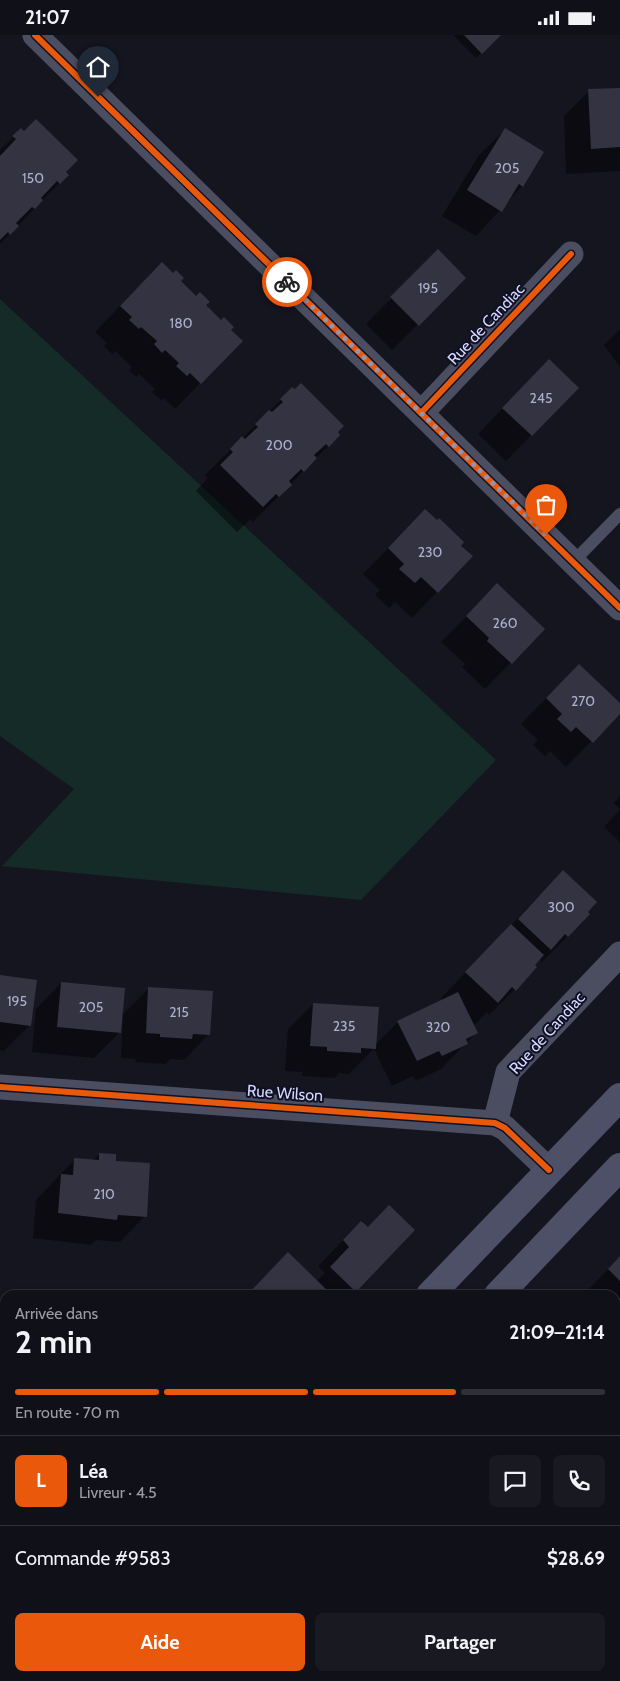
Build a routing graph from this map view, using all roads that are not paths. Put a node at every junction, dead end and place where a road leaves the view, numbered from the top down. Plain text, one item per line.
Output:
1 (35, 35) edge
2 (571, 254) dead end
3 (421, 413) junction
4 (620, 514) edge
5 (573, 562) junction
6 (620, 608) edge
7 (620, 954) edge
8 (0, 1087) edge
9 (620, 1097) edge
10 (495, 1123) junction
11 (620, 1167) edge
12 (549, 1170) junction
13 (435, 1290) edge
14 (503, 1290) edge

1 - 3 street
2 - 3 street, Rue de Candiac
3 - 5 street
4 - 5 lane
5 - 6 street
7 - 10 street, Rue de Candiac
8 - 10 street, Rue Wilson
9 - 12 main road
10 - 12 street
11 - 14 main road
12 - 13 main road

